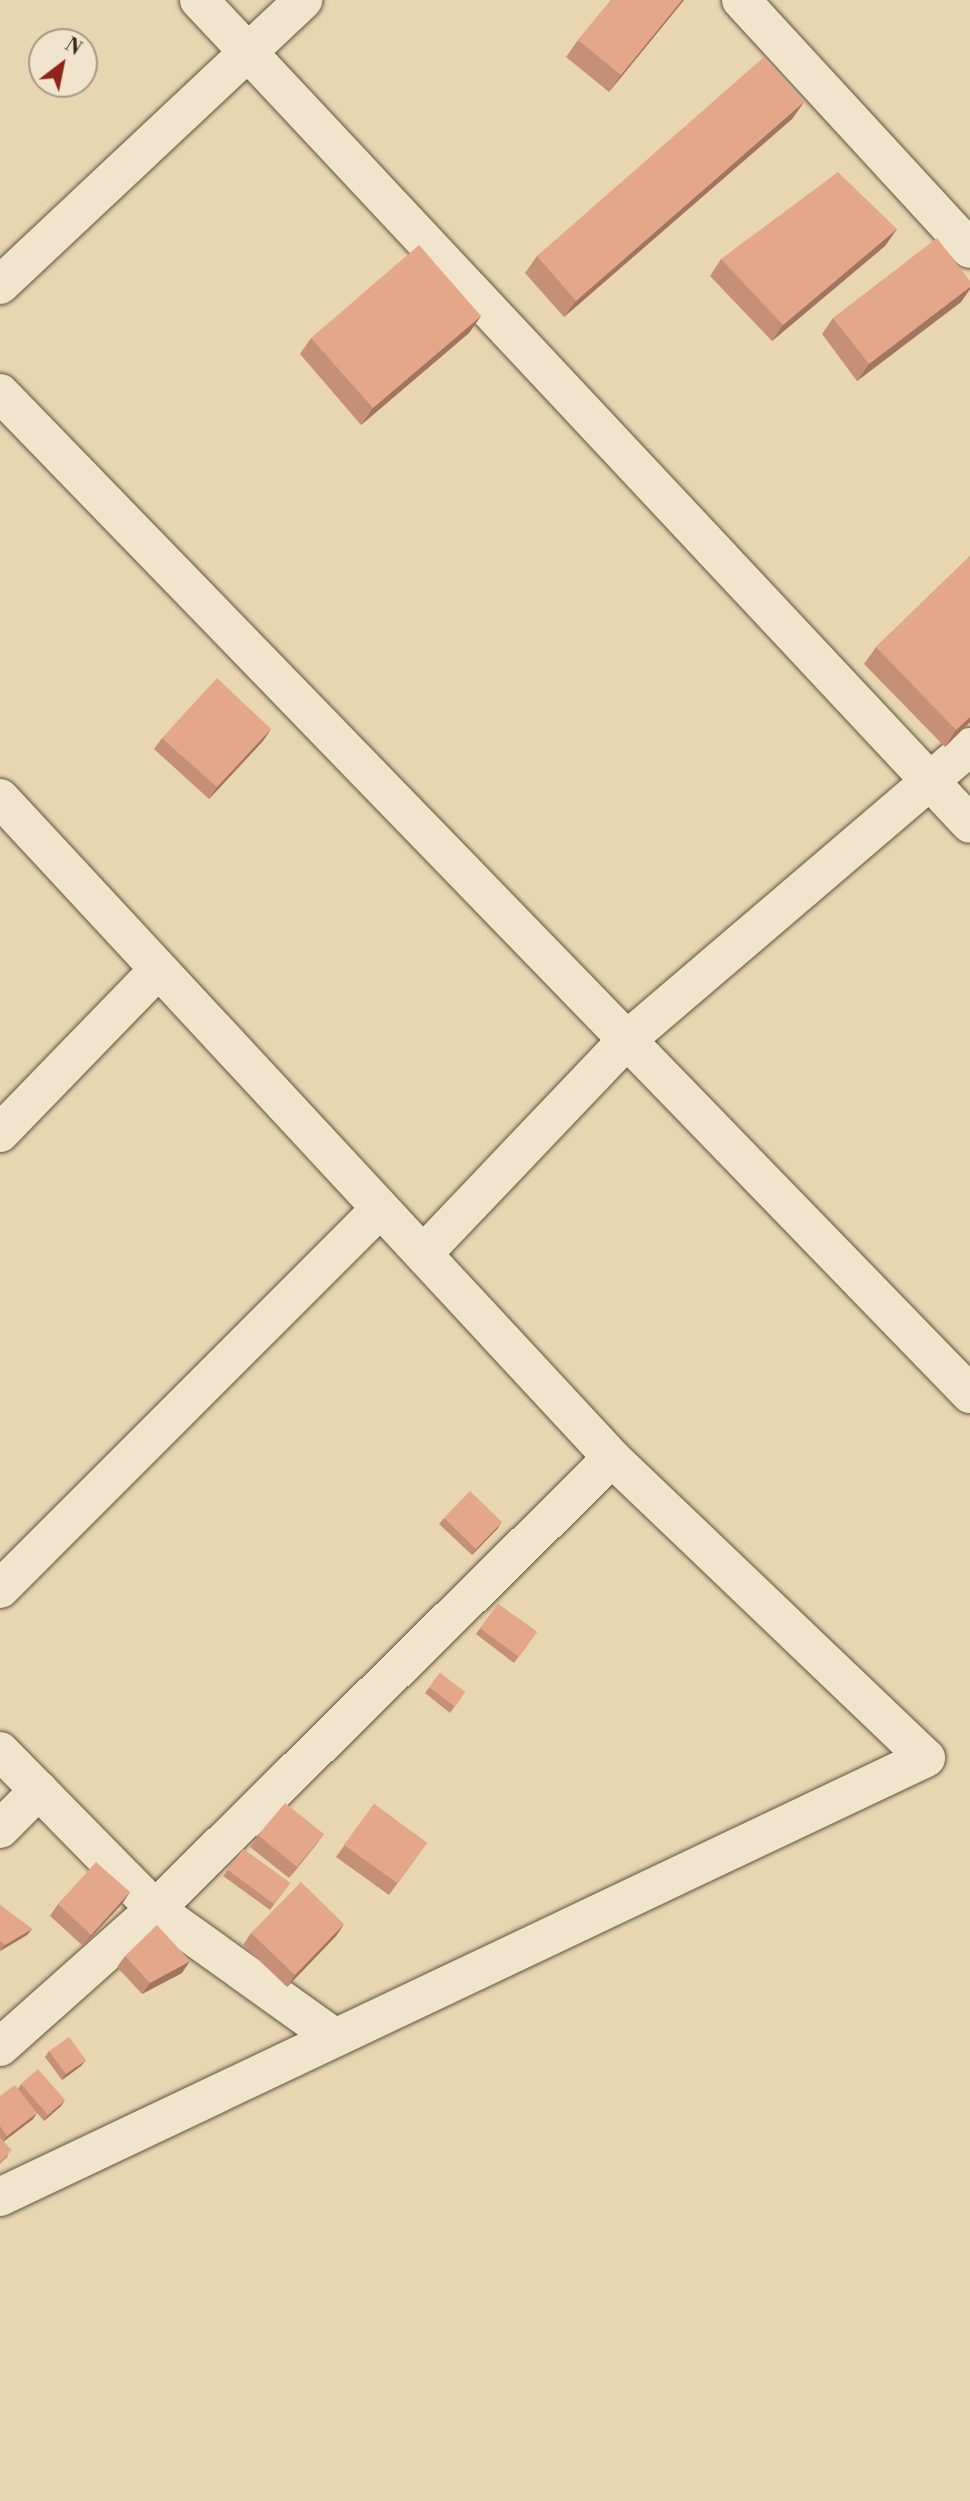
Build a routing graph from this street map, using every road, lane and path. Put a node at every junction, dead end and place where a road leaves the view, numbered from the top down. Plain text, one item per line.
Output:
1 (199, 0) edge
2 (303, 0) edge
3 (741, 0) edge
4 (248, 53) junction
5 (970, 249) edge
6 (0, 285) edge
7 (0, 393) edge
8 (970, 747) edge
9 (930, 778) junction
10 (0, 799) edge
11 (970, 824) edge
12 (158, 970) junction
13 (629, 1038) junction
14 (0, 1133) edge
15 (379, 1210) junction
16 (423, 1254) junction
17 (970, 1394) edge
18 (612, 1458) junction
19 (0, 1590) edge
20 (0, 1751) edge
21 (39, 1790) junction
22 (0, 1829) edge
23 (155, 1909) junction
24 (334, 2036) junction
25 (0, 2047) edge
26 (0, 2197) edge

1 - 4 street
2 - 4 street
3 - 5 street
4 - 6 street
4 - 9 street
7 - 13 street
8 - 9 street
9 - 11 street
9 - 13 street
10 - 12 street
12 - 14 street
12 - 15 street
13 - 16 street
13 - 17 street
15 - 16 street
15 - 19 street
16 - 18 street
18 - 23 street
18 - 24 street
20 - 21 street
21 - 22 street
21 - 23 street
23 - 24 street
23 - 25 street
24 - 26 street

